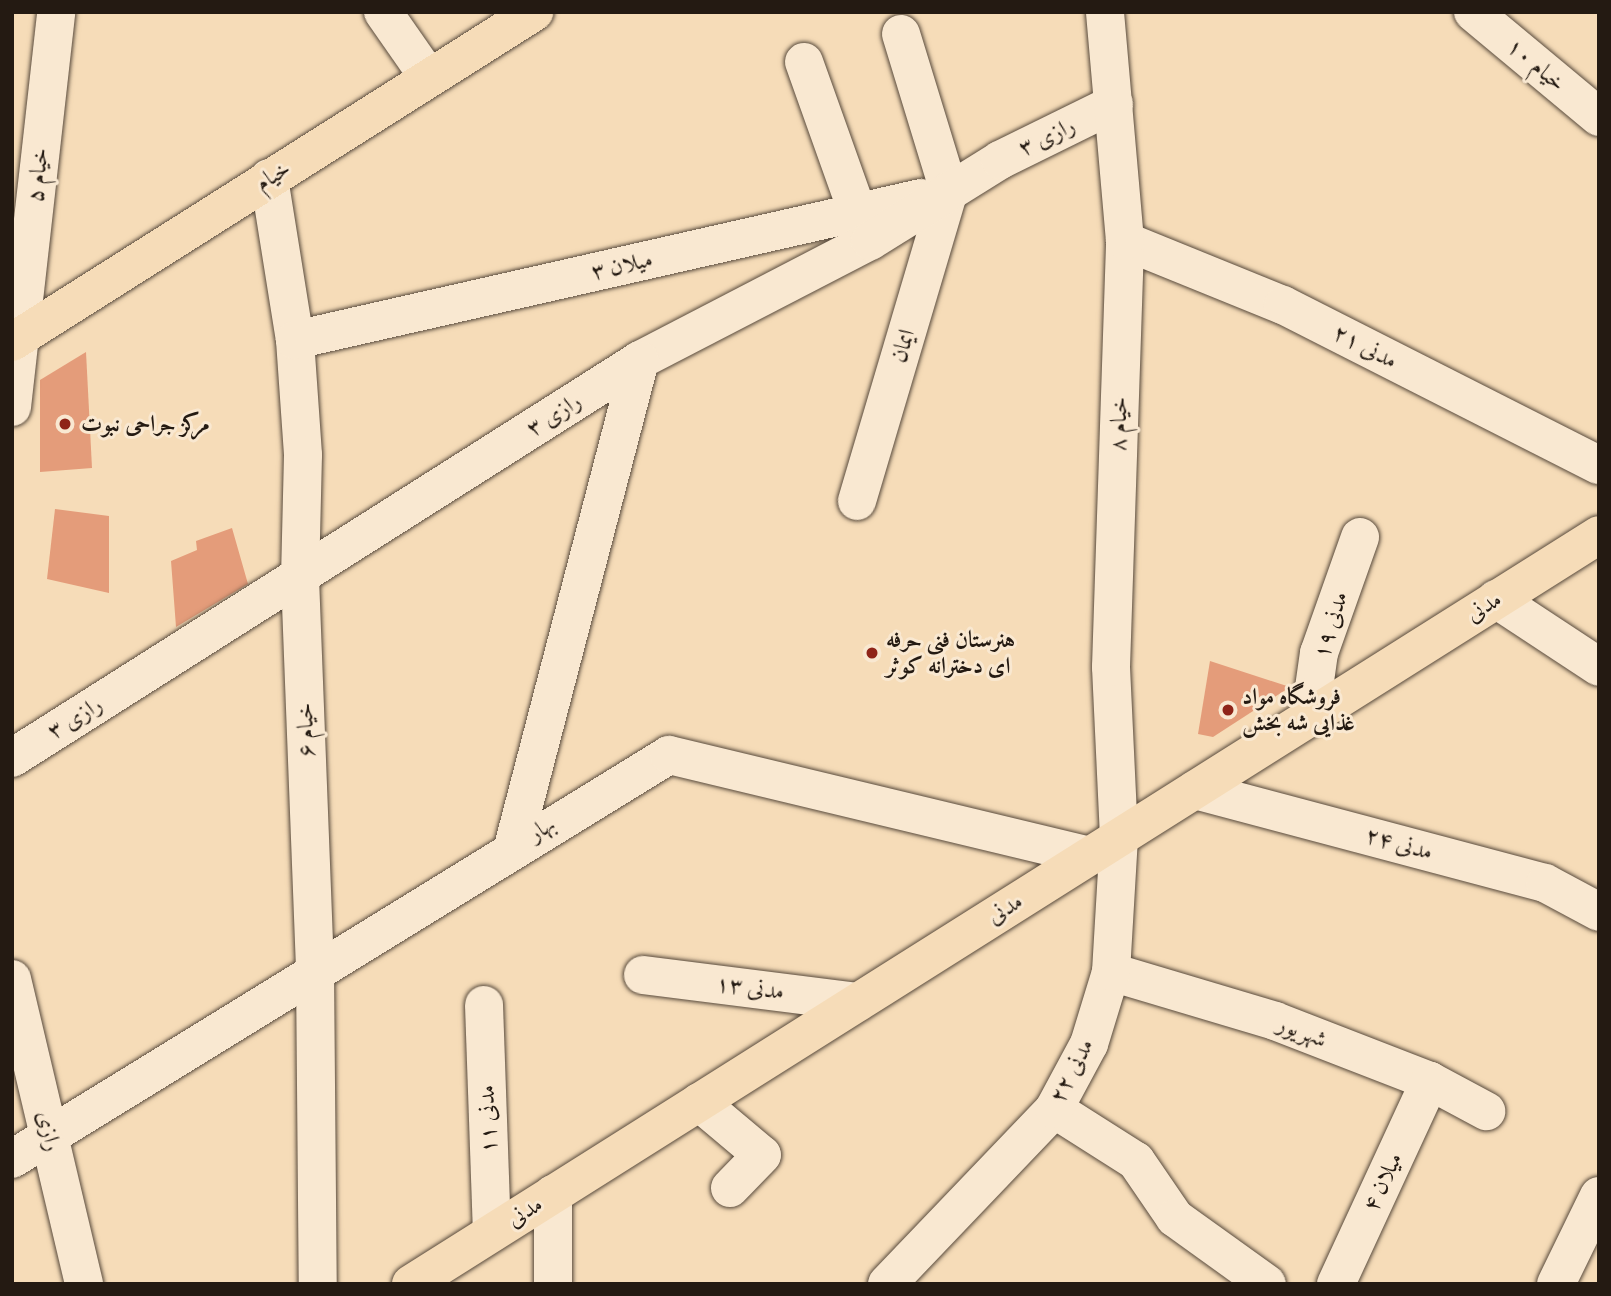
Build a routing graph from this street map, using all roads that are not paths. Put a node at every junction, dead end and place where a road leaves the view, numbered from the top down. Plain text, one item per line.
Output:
1 (56, 12) edge
2 (383, 12) edge
3 (534, 12) edge
4 (1105, 12) edge
5 (1473, 12) edge
6 (901, 34) dead end
7 (804, 62) dead end
8 (429, 78) junction
9 (1114, 104) junction
10 (1599, 117) edge
11 (269, 178) junction
12 (949, 191) junction
13 (862, 227) junction
14 (1125, 241) junction
15 (17, 340) edge
16 (295, 340) junction
17 (640, 360) junction
18 (12, 407) edge
19 (1599, 464) edge
20 (857, 500) dead end
21 (1599, 535) edge
22 (1360, 537) dead end
23 (300, 578) junction
24 (1496, 599) junction
25 (1599, 667) edge
26 (1310, 716) junction
27 (12, 758) edge
28 (1195, 790) junction
29 (1104, 846) junction
30 (513, 847) junction
31 (1599, 912) edge
32 (315, 970) junction
33 (1111, 972) junction
34 (643, 975) dead end
35 (12, 979) edge
36 (857, 1002) junction
37 (484, 1005) dead end
38 (1430, 1081) junction
39 (699, 1102) junction
40 (1054, 1109) junction
41 (1486, 1111) dead end
42 (50, 1136) junction
43 (12, 1159) edge
44 (730, 1188) dead end
45 (553, 1194) junction
46 (1599, 1196) edge
47 (492, 1232) junction
48 (84, 1284) edge
49 (318, 1284) edge
50 (411, 1284) edge
51 (553, 1284) edge
52 (887, 1284) edge
53 (1268, 1284) edge
54 (1336, 1284) edge
55 (1556, 1284) edge

1 - 15 street, خیام ۵
2 - 8 street
3 - 8 main road, خیام
4 - 9 street, خیام ۸
5 - 10 street, خیام ۱۰
6 - 12 street
7 - 13 street
8 - 11 main road, خیام
9 - 12 street, رازی ۳
9 - 14 street, خیام ۸
11 - 15 main road, خیام
11 - 16 street, خیام ۶
12 - 13 street, میلان ۳
12 - 20 street, ایمان
13 - 16 street, میلان ۳
13 - 17 street, رازی ۳
14 - 19 street, مدنی ۲۱
14 - 29 street, خیام ۸
15 - 18 street, خیام ۵
16 - 23 street, خیام ۶
17 - 23 street, رازی ۳
17 - 30 street
21 - 24 main road, مدنی
22 - 26 street, مدنی ۱۹
23 - 27 street, رازی ۳
23 - 32 street, خیام ۶
24 - 25 street
24 - 26 main road, مدنی
26 - 28 main road, مدنی
28 - 29 main road, مدنی
28 - 31 street, مدنی ۲۴
29 - 30 street, بهار
29 - 33 street, مدنی ۲۲
29 - 36 main road, مدنی
30 - 32 street, بهار
32 - 42 street, بهار
32 - 49 street, خیام ۶
33 - 38 street, شهریور
33 - 40 street, مدنی ۲۲
34 - 36 street, مدنی ۱۳
35 - 42 street, رازی
36 - 39 main road, مدنی
37 - 47 street, مدنی ۱۱
38 - 41 street, شهریور
38 - 54 street, میلان ۴
39 - 44 street
39 - 45 main road, مدنی
40 - 52 street, مدنی ۲۲
40 - 53 street
42 - 43 street, بهار
42 - 48 street, رازی
45 - 47 main road, مدنی
45 - 51 street
46 - 55 street
47 - 50 main road, مدنی

